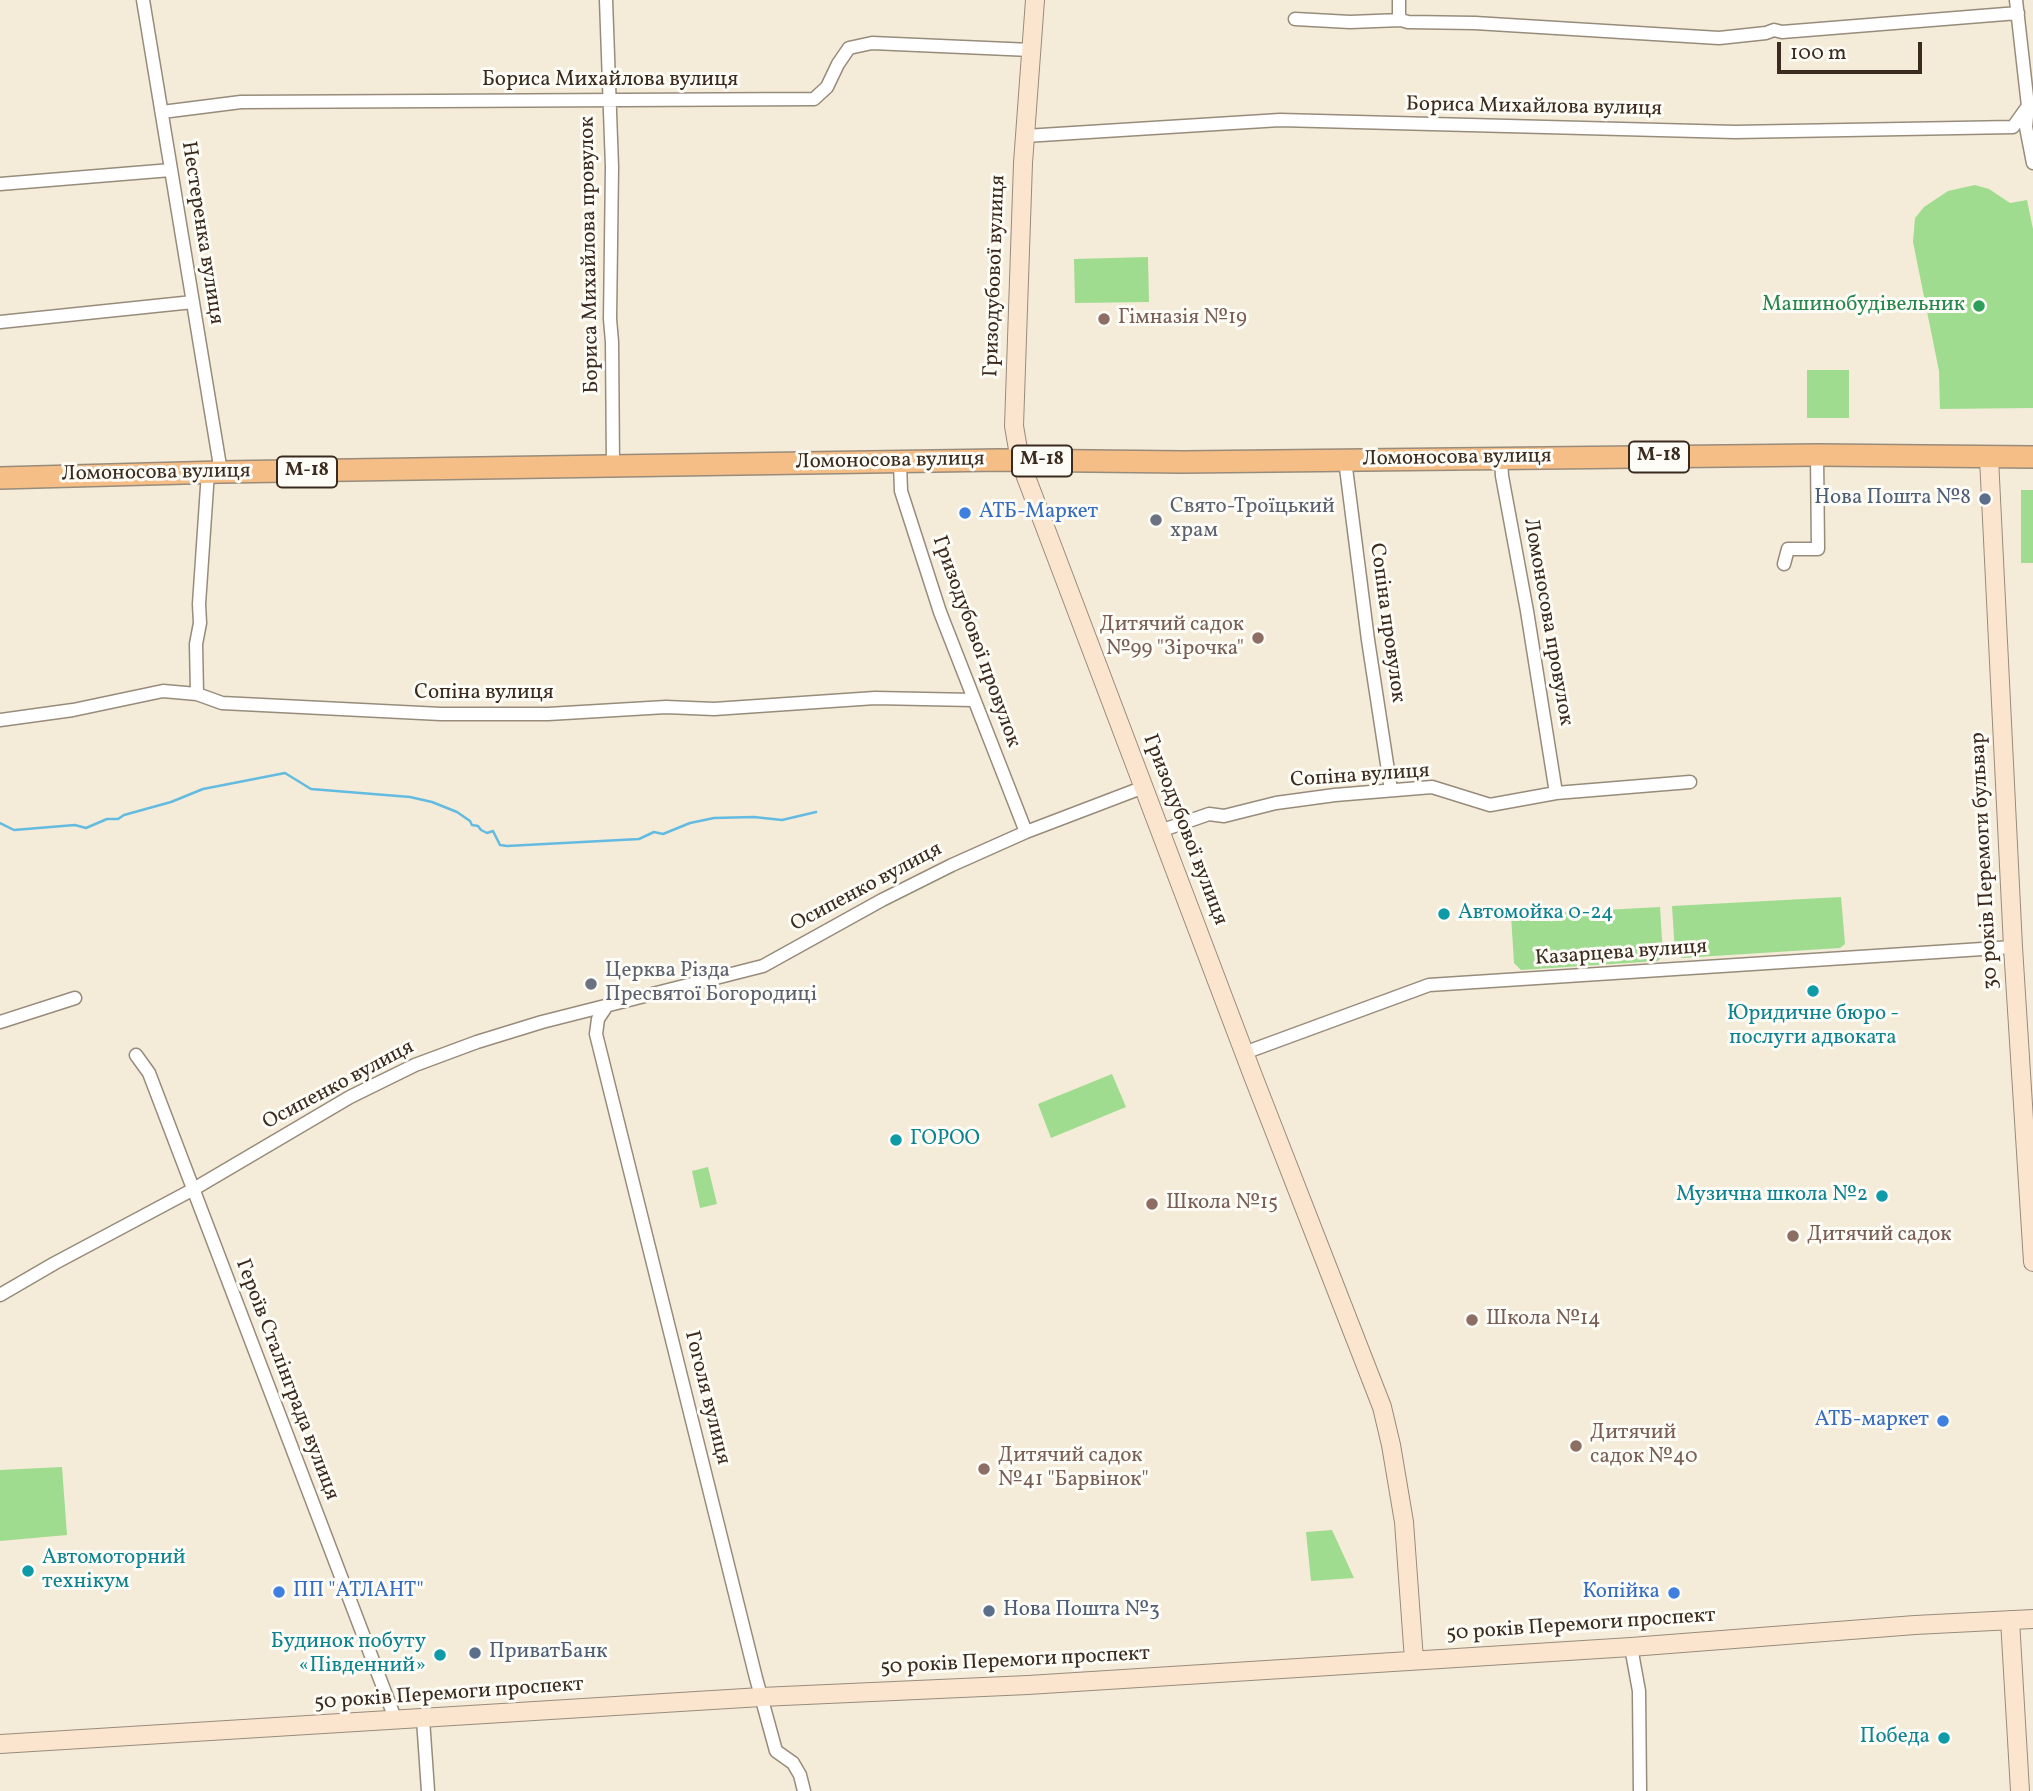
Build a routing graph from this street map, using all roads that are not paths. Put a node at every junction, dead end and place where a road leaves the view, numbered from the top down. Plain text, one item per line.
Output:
1 (143, 0) edge
2 (606, 0) edge
3 (1035, 0) edge
4 (1399, 0) edge
5 (2017, 7) edge
6 (1295, 19) dead end
7 (1401, 20) junction
8 (1031, 50) junction
9 (608, 101) junction
10 (2030, 106) edge
11 (162, 112) junction
12 (1025, 136) junction
13 (2033, 163) edge
14 (171, 170) junction
15 (0, 184) edge
16 (193, 302) junction
17 (0, 322) edge
18 (1817, 455) junction
19 (2033, 457) edge
20 (1501, 458) junction
21 (1989, 458) junction
22 (1345, 460) junction
23 (1020, 461) junction
24 (900, 463) junction
25 (613, 467) junction
26 (215, 472) junction
27 (0, 478) edge
28 (1784, 564) dead end
29 (197, 694) junction
30 (973, 700) junction
31 (0, 720) edge
32 (1689, 782) dead end
33 (1143, 787) junction
34 (1391, 790) junction
35 (1556, 793) junction
36 (1160, 831) junction
37 (1026, 832) junction
38 (2013, 947) junction
39 (75, 998) dead end
40 (606, 1007) junction
41 (0, 1022) edge
42 (1244, 1053) junction
43 (136, 1055) dead end
44 (192, 1190) junction
45 (2033, 1262) edge
46 (0, 1295) edge
47 (2033, 1619) edge
48 (2010, 1620) junction
49 (1631, 1647) junction
50 (1414, 1660) junction
51 (761, 1698) junction
52 (423, 1719) junction
53 (396, 1721) junction
54 (0, 1744) edge
55 (428, 1791) edge
56 (804, 1791) edge
57 (1640, 1791) edge
58 (2020, 1791) edge

1 - 11 street, Нестеренка вулиця
2 - 9 street, Бориса Михайлова провулок
3 - 8 main road, Гризодубової вулиця
4 - 7 street
5 - 7 street
5 - 10 street
6 - 7 street
8 - 9 street, Бориса Михайлова вулиця
8 - 12 main road, Гризодубової вулиця
9 - 11 street, Бориса Михайлова вулиця
9 - 25 street, Бориса Михайлова провулок
10 - 12 street, Бориса Михайлова вулиця
10 - 13 street
11 - 14 street, Нестеренка вулиця
12 - 23 main road, Гризодубової вулиця
14 - 15 street
14 - 16 street, Нестеренка вулиця
16 - 17 street
16 - 26 street, Нестеренка вулиця
18 - 20 highway, Ломоносова вулиця / М-18
18 - 21 highway, Ломоносова вулиця / М-18
18 - 28 street
19 - 21 highway, Ломоносова вулиця / М-18
20 - 22 highway, Ломоносова вулиця / М-18
20 - 35 street, Ломоносова провулок
21 - 38 main road, 30 років Перемоги бульвар
22 - 23 highway, Ломоносова вулиця / М-18
22 - 34 street, Сопіна провулок
23 - 24 highway, Ломоносова вулиця / М-18
23 - 33 main road, Гризодубової вулиця
24 - 25 highway, Ломоносова вулиця / М-18
24 - 30 street, Гризодубової провулок
25 - 26 highway, Ломоносова вулиця / М-18
26 - 27 highway, Ломоносова вулиця / М-18
26 - 29 street, Нестеренка вулиця
29 - 30 street, Сопіна вулиця
29 - 31 street, Сопіна вулиця
30 - 37 street, Гризодубової провулок
32 - 35 street, Сопіна вулиця
33 - 36 main road, Гризодубової вулиця
33 - 37 street, Осипенко вулиця
34 - 35 street, Сопіна вулиця
34 - 36 street, Сопіна вулиця
36 - 42 main road, Гризодубової вулиця
37 - 40 street, Осипенко вулиця
38 - 42 street, Казарцева вулиця
38 - 45 main road, 30 років Перемоги бульвар
39 - 41 street
40 - 44 street, Осипенко вулиця
40 - 51 street, Гоголя вулиця
42 - 50 main road, Гризодубової вулиця
43 - 44 street, Героїв Сталінграда вулиця
44 - 46 street, Осипенко вулиця
44 - 53 street, Героїв Сталінграда вулиця
47 - 48 main road, 50 років Перемоги проспект
48 - 49 main road, 50 років Перемоги проспект
48 - 58 main road
49 - 50 main road, 50 років Перемоги проспект
49 - 57 street
50 - 51 main road, 50 років Перемоги проспект
51 - 52 main road, 50 років Перемоги проспект
51 - 56 street, Гоголя вулиця
52 - 53 main road, 50 років Перемоги проспект
52 - 55 street
53 - 54 main road, 50 років Перемоги проспект

